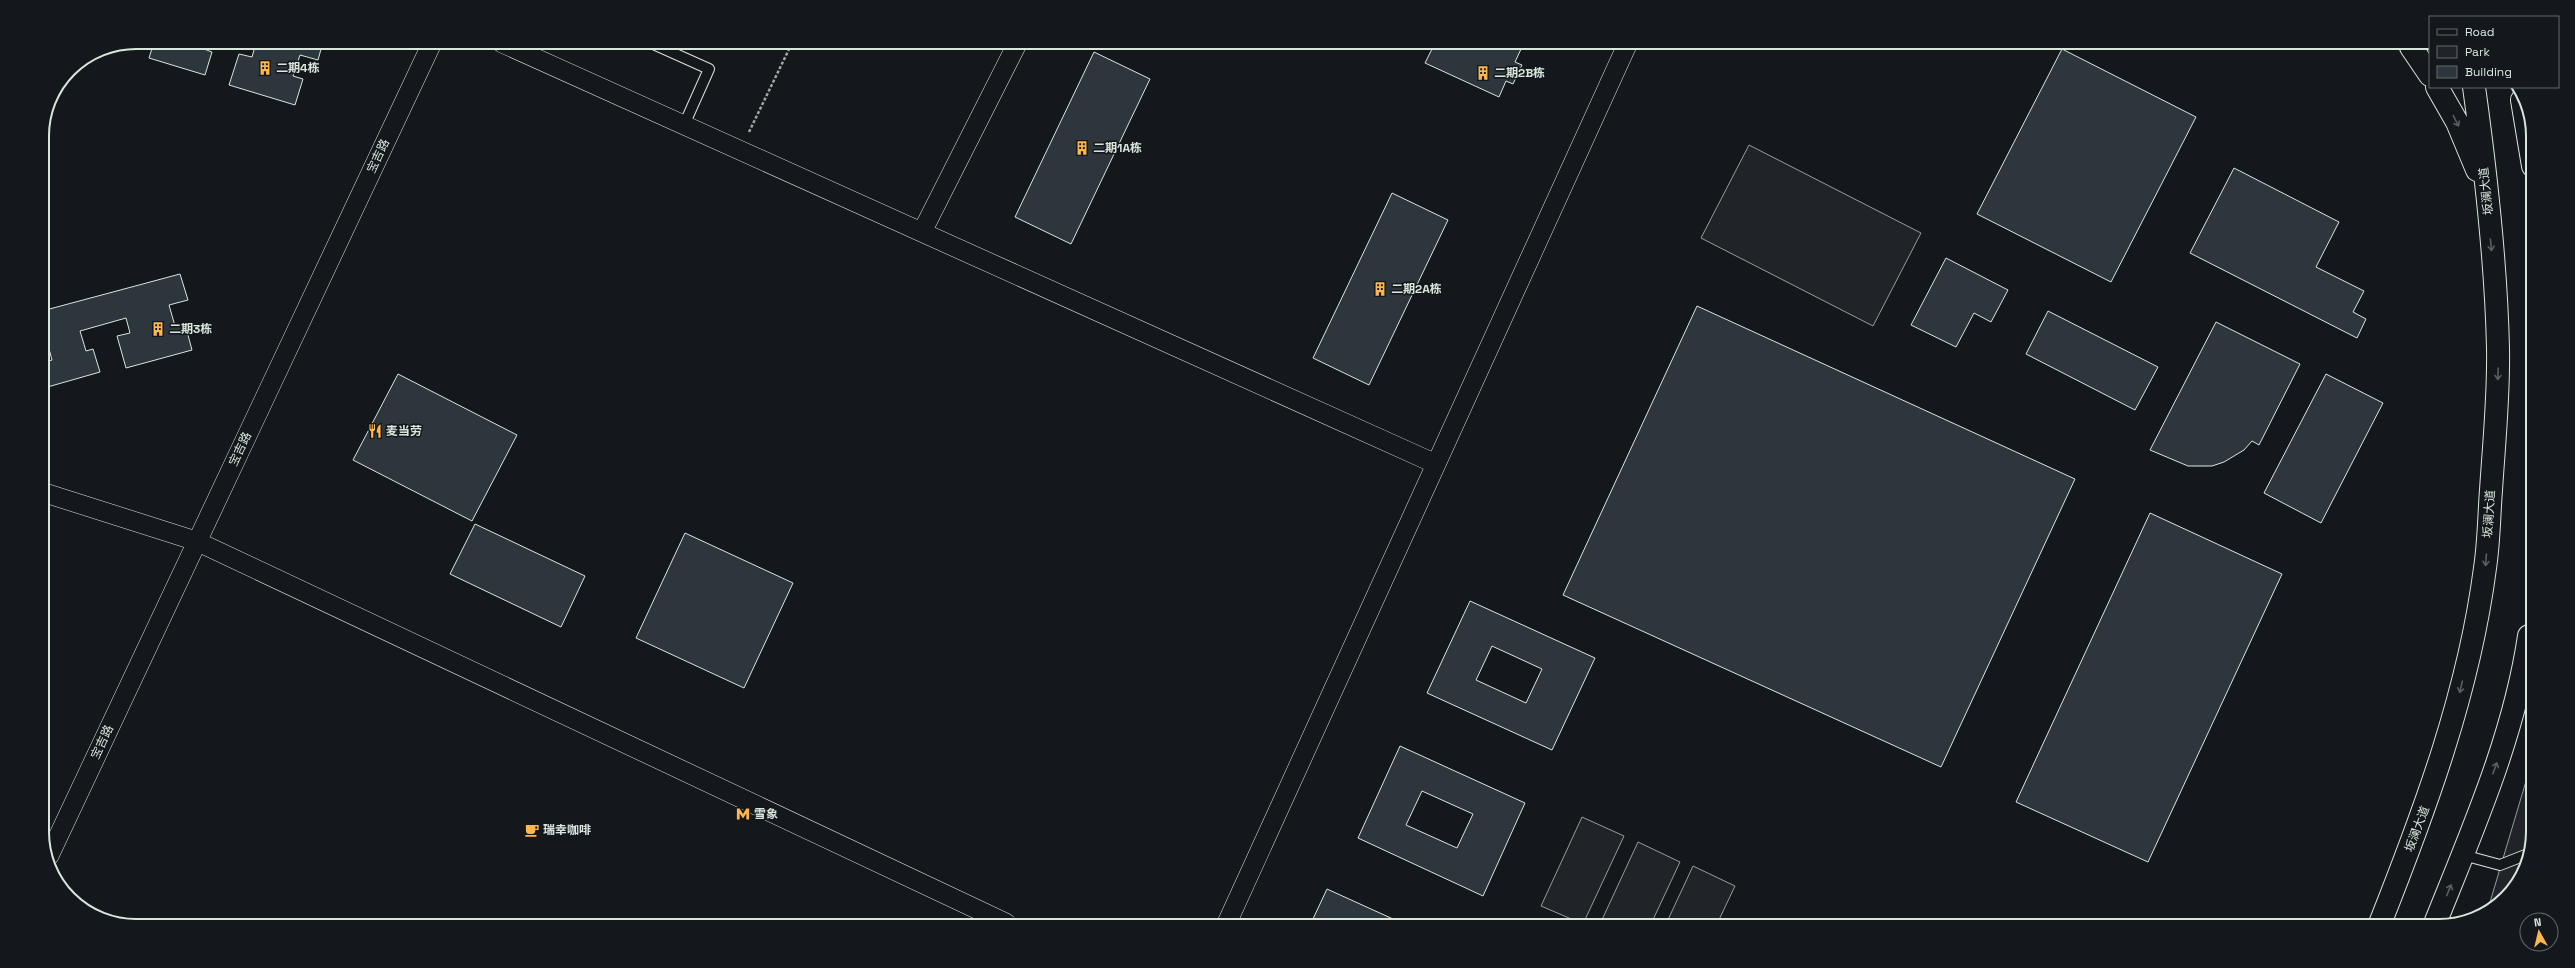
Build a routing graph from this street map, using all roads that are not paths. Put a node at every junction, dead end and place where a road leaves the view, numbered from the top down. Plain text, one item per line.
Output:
1 (429, 49) edge
2 (515, 49) edge
3 (664, 49) edge
4 (1014, 49) edge
5 (1625, 49) edge
6 (2412, 49) edge
7 (2429, 74) edge
8 (2438, 88) edge
9 (2474, 88) edge
10 (684, 125) junction
11 (2487, 206) junction
12 (922, 232) junction
13 (1436, 464) junction
14 (49, 494) edge
15 (196, 541) junction
16 (2526, 658) edge
17 (51, 851) edge
18 (2463, 855) junction
19 (2522, 856) edge
20 (998, 919) edge
21 (1230, 919) edge
22 (2382, 919) edge
23 (2437, 919) edge

1 - 15 street, 宝吉路
2 - 10 street
3 - 10 lane
4 - 12 street
5 - 13 street
6 - 7 main road
8 -> 11 main road
9 - 11 main road, 坂澜大道
10 - 12 street
11 -> 22 main road, 坂澜大道
12 - 13 street
13 - 21 street
14 - 15 street
15 - 17 street, 宝吉路
15 - 20 street
18 -> 16 main road
18 - 19 lane
23 -> 18 main road

